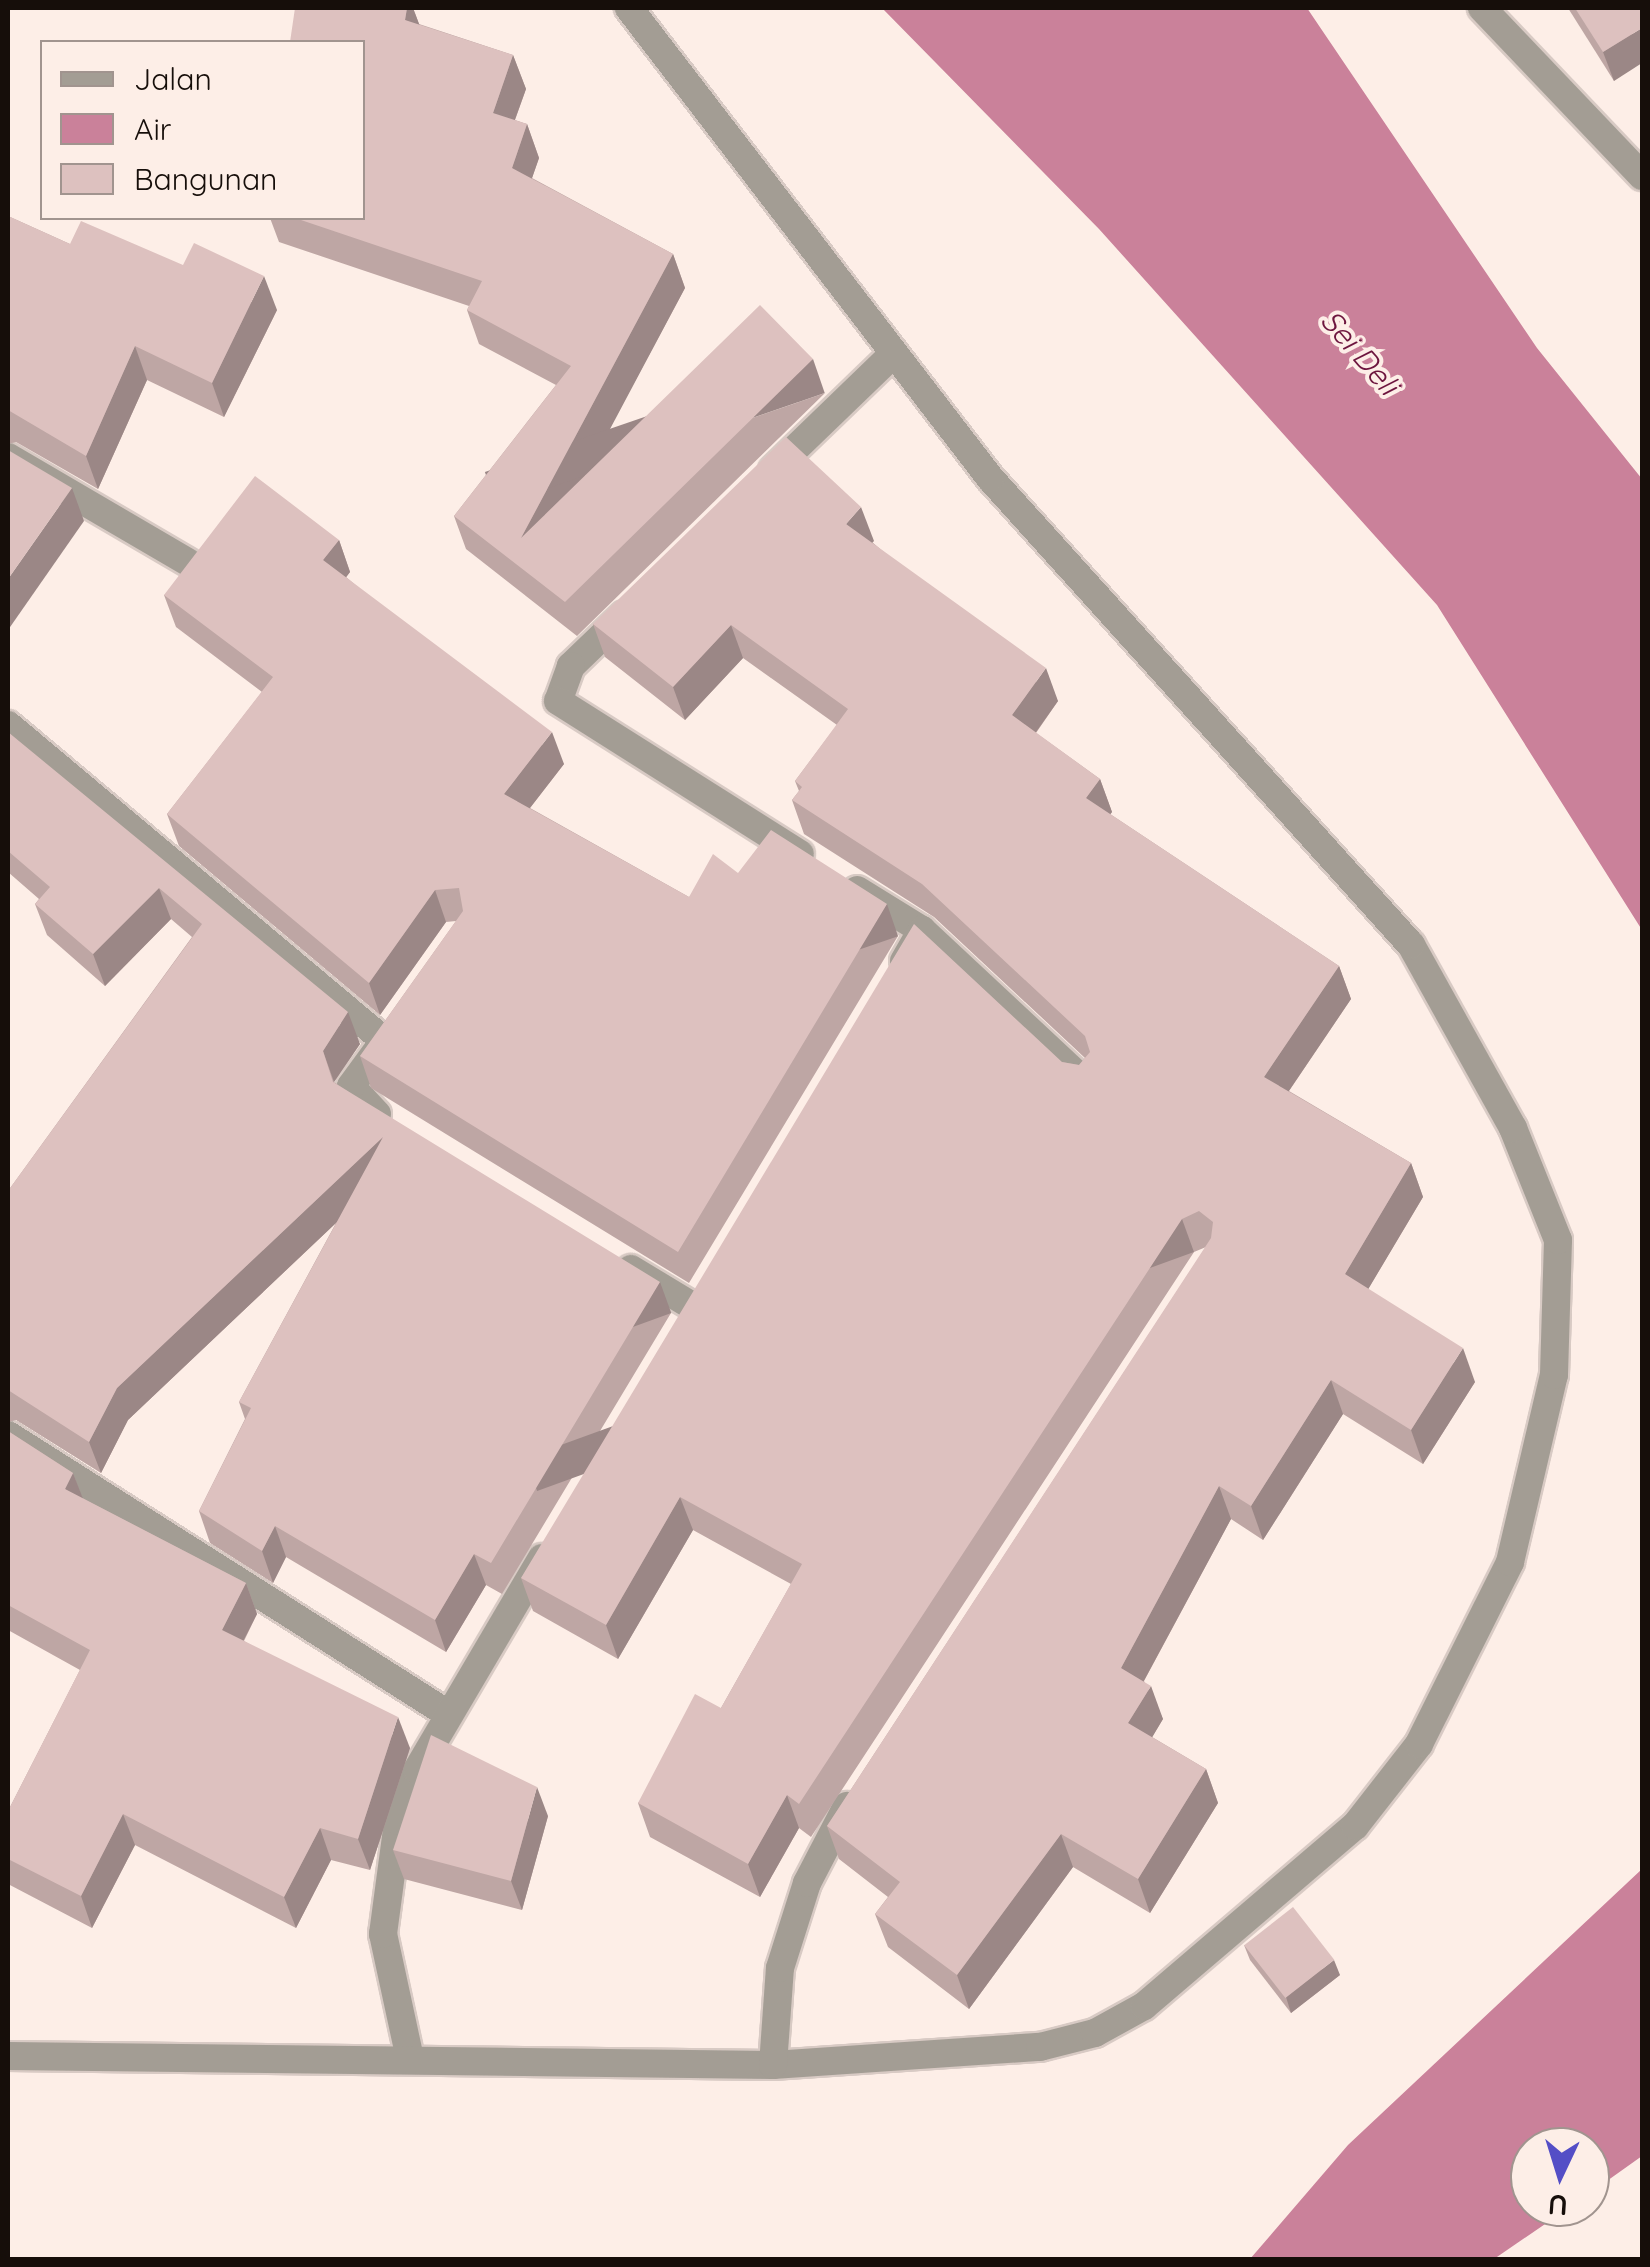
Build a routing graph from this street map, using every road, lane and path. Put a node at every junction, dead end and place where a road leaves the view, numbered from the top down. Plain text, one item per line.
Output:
1 (629, 8) edge
2 (1482, 8) edge
3 (1642, 176) edge
4 (894, 353) junction
5 (8, 456) edge
6 (754, 489) edge
7 (188, 562) edge
8 (642, 598) edge
9 (8, 725) edge
10 (922, 930) junction
11 (883, 996) edge
12 (406, 1010) edge
13 (384, 1041) junction
14 (1085, 1082) edge
15 (410, 1134) edge
16 (610, 1256) edge
17 (714, 1274) edge
18 (694, 1307) junction
19 (673, 1341) edge
20 (8, 1435) edge
21 (561, 1528) edge
22 (448, 1714) junction
23 (868, 1774) edge
24 (409, 2054) junction
25 (8, 2056) edge
26 (773, 2065) junction

1 - 4 street
2 - 3 street
4 - 6 street
4 - 26 street
5 - 7 street
8 - 10 street
9 - 13 street
10 - 11 street
10 - 14 street
12 - 13 street
13 - 15 street
16 - 18 street
17 - 18 street
18 - 19 street
20 - 22 street
21 - 22 street
22 - 24 street
23 - 26 street
24 - 25 street
24 - 26 street

